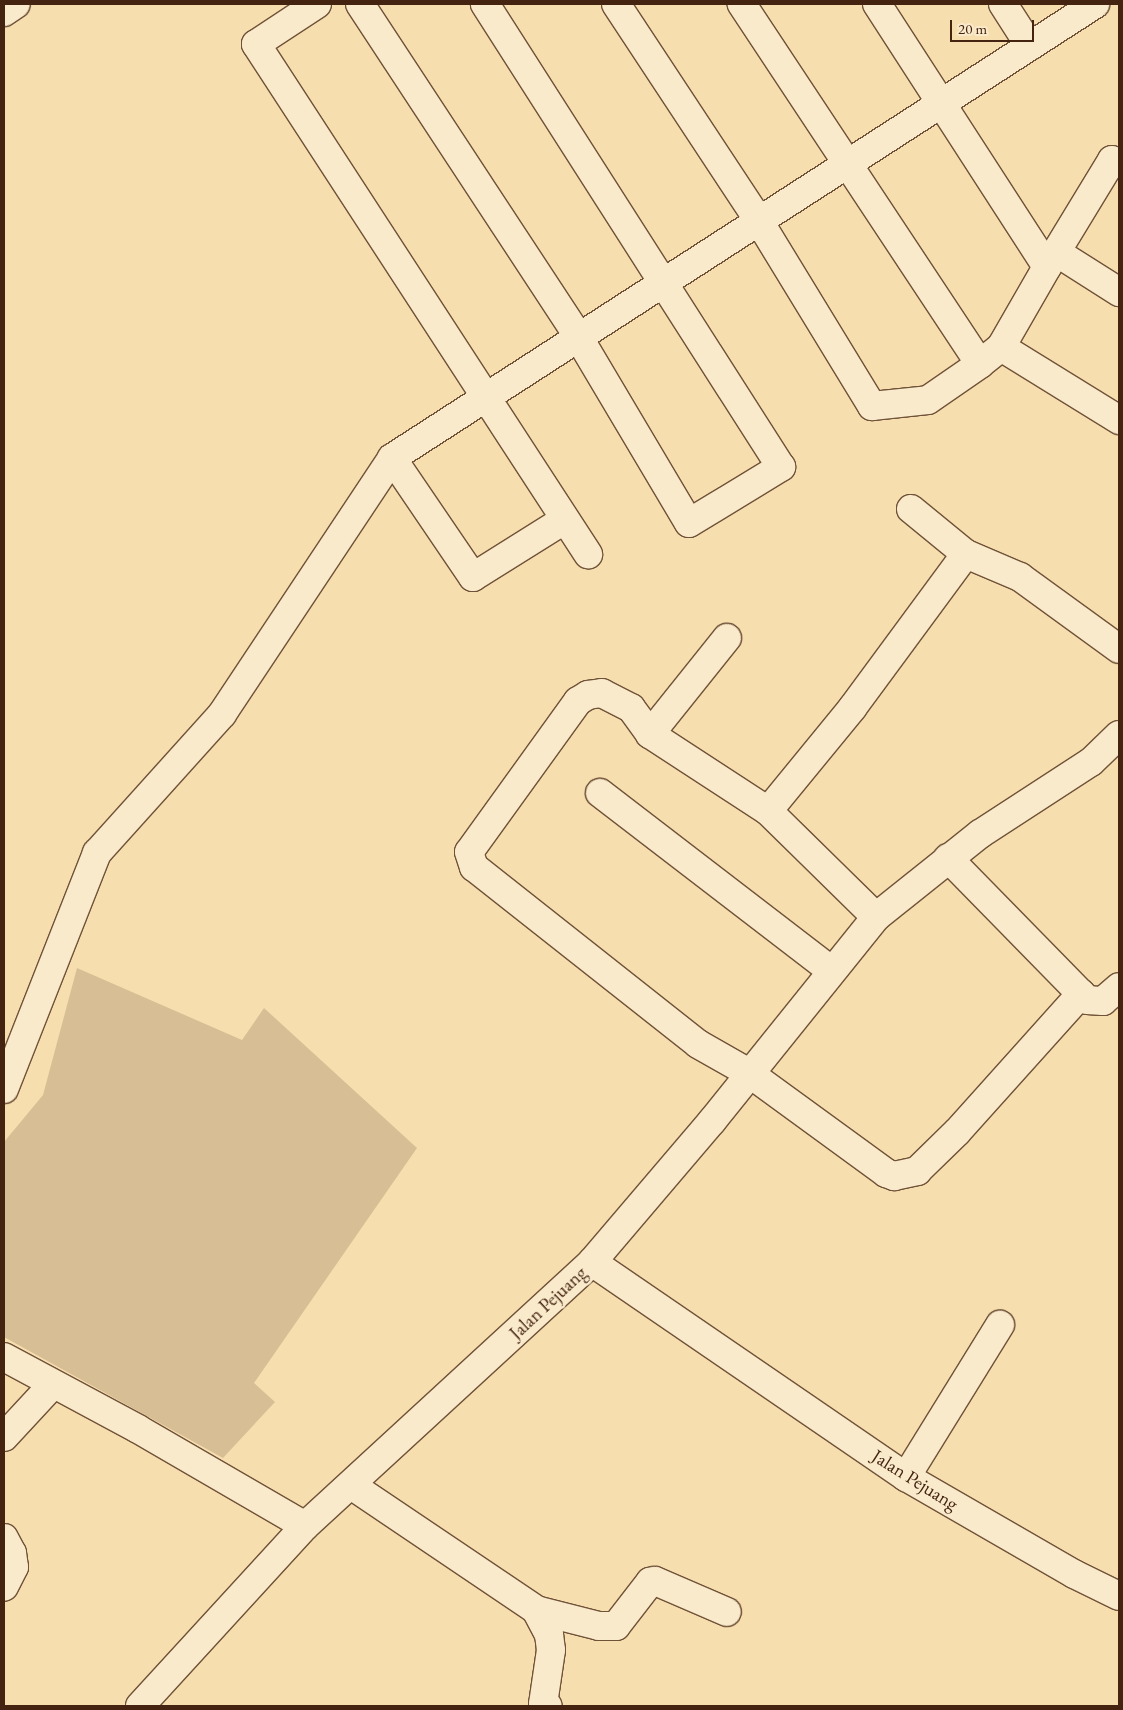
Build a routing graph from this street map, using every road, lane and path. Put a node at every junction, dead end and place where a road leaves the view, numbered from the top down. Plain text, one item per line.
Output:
1 (16, 4) edge
2 (317, 4) edge
3 (360, 4) edge
4 (485, 4) edge
5 (616, 4) edge
6 (742, 4) edge
7 (877, 4) edge
8 (1003, 4) edge
9 (1095, 4) edge
10 (4, 12) edge
11 (1030, 46) junction
12 (942, 103) junction
13 (848, 164) junction
14 (1119, 164) edge
15 (759, 221) junction
16 (1052, 260) junction
17 (665, 282) junction
18 (1119, 292) edge
19 (579, 338) junction
20 (1001, 347) junction
21 (980, 364) junction
22 (484, 399) junction
23 (1119, 420) edge
24 (392, 458) junction
25 (911, 509) dead end
26 (559, 523) dead end
27 (588, 554) dead end
28 (966, 554) junction
29 (727, 638) dead end
30 (1119, 649) edge
31 (650, 734) junction
32 (1119, 735) edge
33 (600, 793) dead end
34 (768, 811) junction
35 (948, 858) junction
36 (876, 917) junction
37 (832, 971) junction
38 (1119, 987) edge
39 (1081, 994) junction
40 (749, 1073) junction
41 (4, 1089) edge
42 (592, 1262) junction
43 (1000, 1325) dead end
44 (4, 1358) edge
45 (53, 1384) junction
46 (4, 1437) edge
47 (906, 1477) junction
48 (350, 1485) junction
49 (305, 1526) junction
50 (4, 1538) edge
51 (4, 1587) edge
52 (1119, 1596) edge
53 (536, 1610) junction
54 (726, 1612) dead end
55 (544, 1705) edge
56 (140, 1706) edge

1 - 10 street
2 - 22 street
3 - 19 street
4 - 17 street
5 - 15 street
6 - 13 street
7 - 12 street
8 - 11 street
9 - 11 street
11 - 12 street
12 - 13 street
12 - 16 street
13 - 15 street
13 - 21 street
14 - 16 street
15 - 17 street
15 - 21 street
16 - 18 street
16 - 20 street
17 - 19 street
17 - 19 street
19 - 22 street
20 - 21 street
20 - 23 street
22 - 24 street
22 - 27 street
24 - 26 street
24 - 41 street
25 - 28 street
28 - 30 street
28 - 34 street
29 - 31 street
31 - 34 street
31 - 40 street
32 - 35 street
33 - 37 street
34 - 36 street
35 - 36 street
35 - 39 street
36 - 37 street
37 - 40 street
38 - 39 street
39 - 40 street
40 - 42 street
42 - 47 street, Jalan Pejuang
42 - 48 street, Jalan Pejuang
43 - 47 street
44 - 45 street
45 - 46 street
45 - 49 street
47 - 52 street, Jalan Pejuang
48 - 49 street, Jalan Pejuang
48 - 53 street
49 - 56 street, Jalan Pejuang
50 - 51 street
53 - 54 street
53 - 55 street

